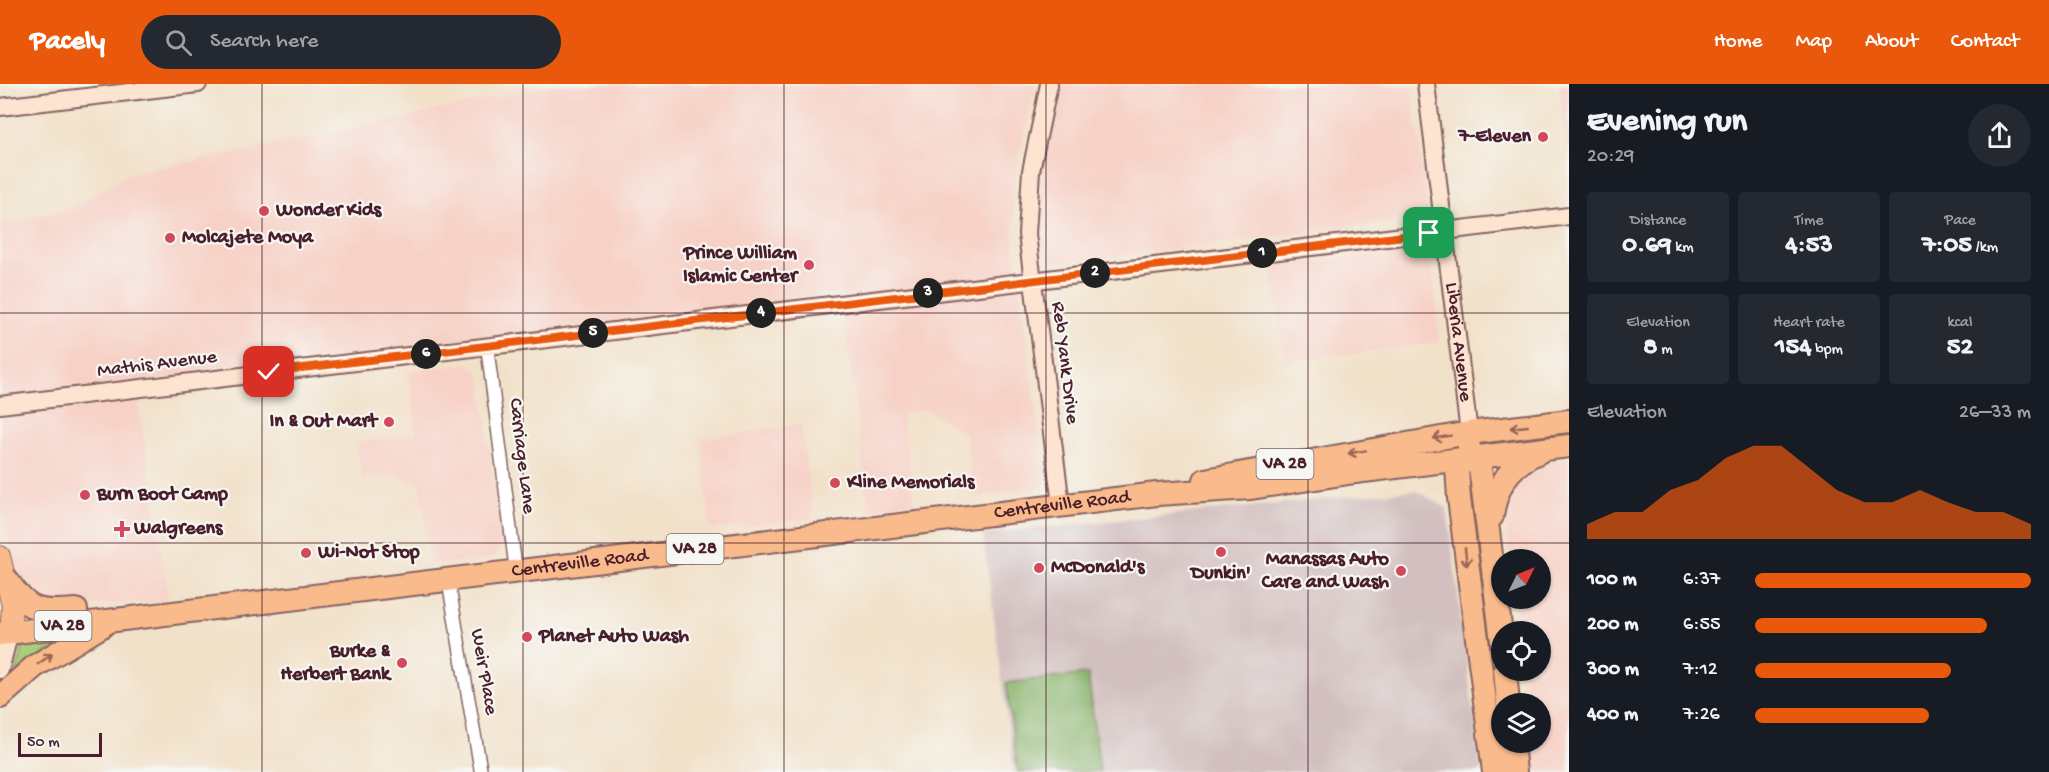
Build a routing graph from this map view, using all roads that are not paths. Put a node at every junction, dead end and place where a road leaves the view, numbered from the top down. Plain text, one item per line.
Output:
1 (198, 84) edge
2 (1049, 84) edge
3 (1426, 84) edge
4 (99, 90) edge
5 (0, 107) edge
6 (1569, 216) edge
7 (1444, 231) junction
8 (1032, 281) junction
9 (487, 346) junction
10 (0, 405) edge
11 (1569, 421) edge
12 (1469, 433) junction
13 (1569, 446) edge
14 (1546, 449) junction
15 (1469, 457) junction
16 (1403, 466) junction
17 (1157, 494) junction
18 (1459, 498) junction
19 (1061, 505) junction
20 (1489, 535) junction
21 (0, 556) edge
22 (516, 571) junction
23 (448, 579) junction
24 (7, 580) junction
25 (164, 614) junction
26 (116, 619) junction
27 (1499, 621) edge
28 (5, 633) edge
29 (0, 670) edge
30 (0, 697) edge
31 (1513, 753) edge
32 (481, 772) edge
33 (1494, 772) edge
34 (1515, 772) edge

1 - 4 street
2 - 8 street, Reb Yank Drive
3 - 7 street, Liberia Avenue
4 - 5 street
6 - 7 street, Mathis Avenue
7 - 8 street, Mathis Avenue
7 - 12 street, Liberia Avenue
8 - 9 street, Mathis Avenue
8 - 19 street, Reb Yank Drive
9 - 10 street, Mathis Avenue
9 - 22 street, Carriage Lane
11 -> 12 highway, Centreville Road / VA 28
12 - 15 highway, Liberia Avenue
12 -> 17 highway, Centreville Road / VA 28
13 - 14 highway, Centreville Road / VA 28
14 - 15 highway, Centreville Road / VA 28
14 - 20 highway
15 - 16 highway, Centreville Road / VA 28
15 - 18 highway, Liberia Avenue
15 - 20 highway, Liberia Avenue
16 - 17 highway, Centreville Road / VA 28
16 - 18 highway
17 - 19 highway, Centreville Road / VA 28
18 -> 33 highway, Liberia Avenue
19 - 22 highway, Centreville Road / VA 28
20 - 27 highway, Liberia Avenue
21 - 24 main road
22 - 23 highway, Centreville Road / VA 28
23 - 25 highway, Centreville Road / VA 28
23 - 32 street, Weir Place
24 - 25 highway
24 - 28 main road
25 - 26 highway, Centreville Road / VA 28
26 - 28 highway, Centreville Road / VA 28
30 -> 26 highway
28 - 29 street
31 - 34 highway

